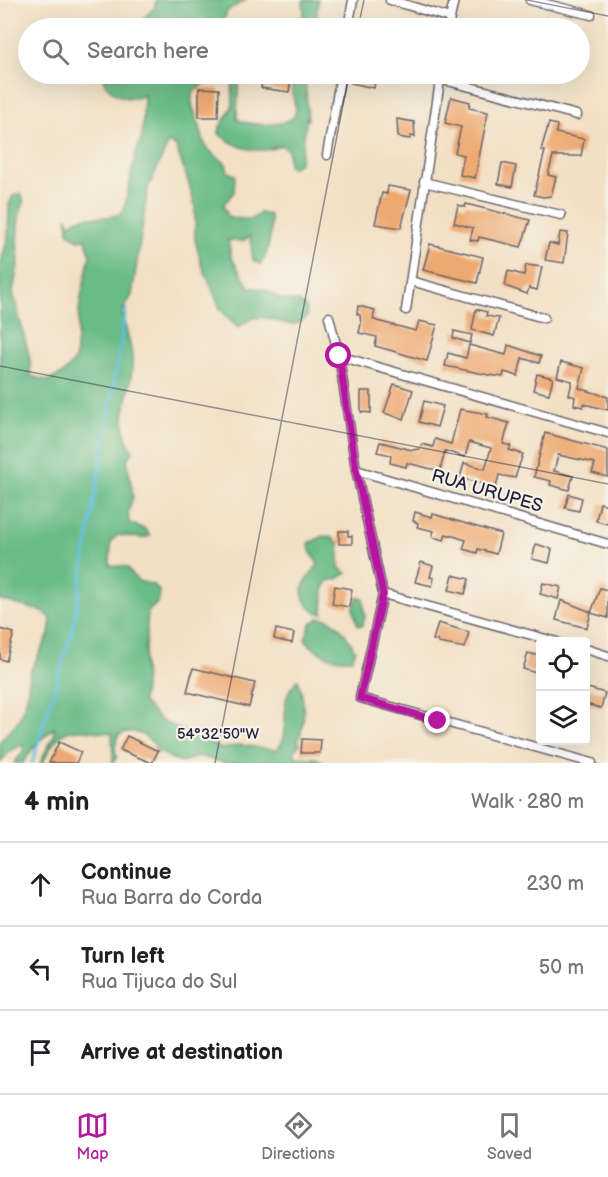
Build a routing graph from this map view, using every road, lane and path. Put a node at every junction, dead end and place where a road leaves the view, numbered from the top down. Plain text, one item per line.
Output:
1 (353, 0) edge
2 (390, 0) edge
3 (454, 0) edge
4 (530, 0) edge
5 (591, 15) dead end
6 (350, 18) edge
7 (450, 18) joint
8 (339, 84) edge
9 (439, 84) edge
10 (469, 84) edge
11 (577, 114) dead end
12 (327, 155) dead end
13 (424, 182) junction
14 (561, 215) dead end
15 (411, 281) junction
16 (406, 310) dead end
17 (329, 317) dead end
18 (544, 318) dead end
19 (339, 356) junction
20 (608, 433) edge
21 (356, 470) junction
22 (608, 544) edge
23 (383, 594) junction
24 (539, 637) edge
25 (590, 651) edge
26 (608, 656) edge
27 (592, 763) edge

1 - 6 street
2 - 7 street
3 - 7 street
4 - 5 street
8 - 12 street
9 - 13 street
10 - 11 street
13 - 14 street
13 - 15 street
15 - 16 street
15 - 18 street
17 - 19 street
19 - 20 street
19 - 21 street
21 - 22 street, RUA URUPES
21 - 23 street
23 - 24 street
23 - 27 street
25 - 26 street

